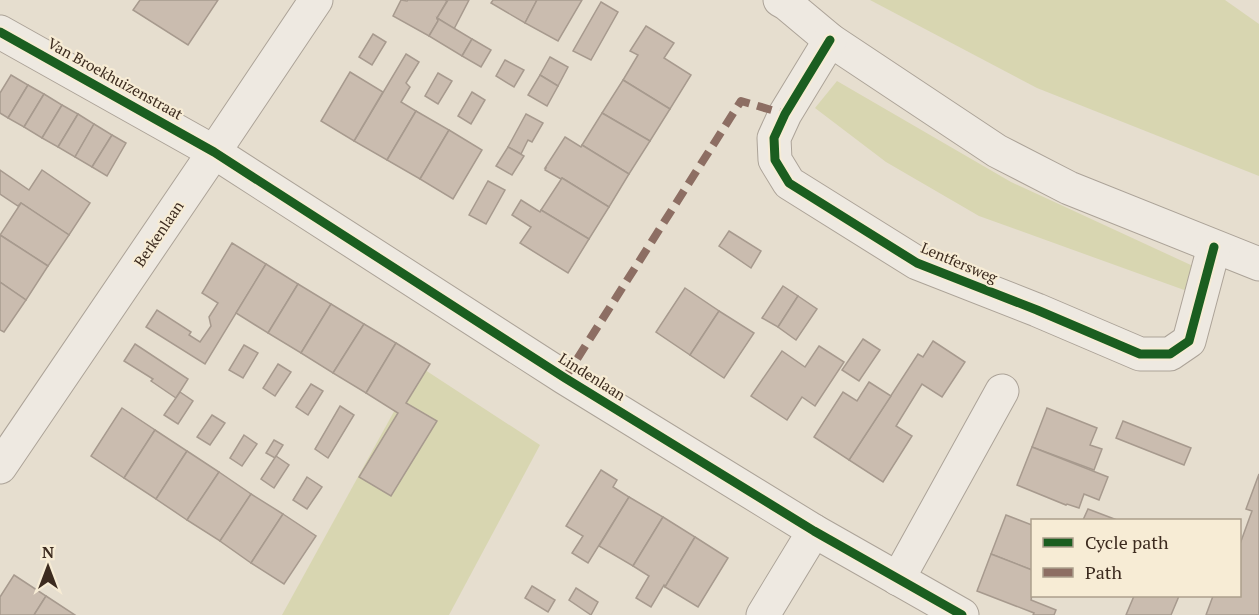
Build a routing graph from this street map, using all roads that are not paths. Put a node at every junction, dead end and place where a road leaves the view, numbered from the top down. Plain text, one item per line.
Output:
1 (316, 0) edge
2 (780, 0) edge
3 (0, 32) edge
4 (830, 40) junction
5 (214, 152) junction
6 (1214, 247) junction
7 (1259, 264) edge
8 (1002, 391) dead end
9 (0, 467) edge
10 (814, 531) junction
11 (898, 579) junction
12 (763, 615) edge
13 (962, 615) edge

1 - 5 street, Berkenlaan
2 - 4 street
3 - 5 street, Van Broekhuizenstraat
4 - 6 street
4 - 6 street, Lentfersweg
5 - 9 street, Berkenlaan
5 - 10 street, Lindenlaan
6 - 7 street
8 - 11 street
10 - 11 street, Lindenlaan
10 - 12 street
11 - 13 street, Lindenlaan

